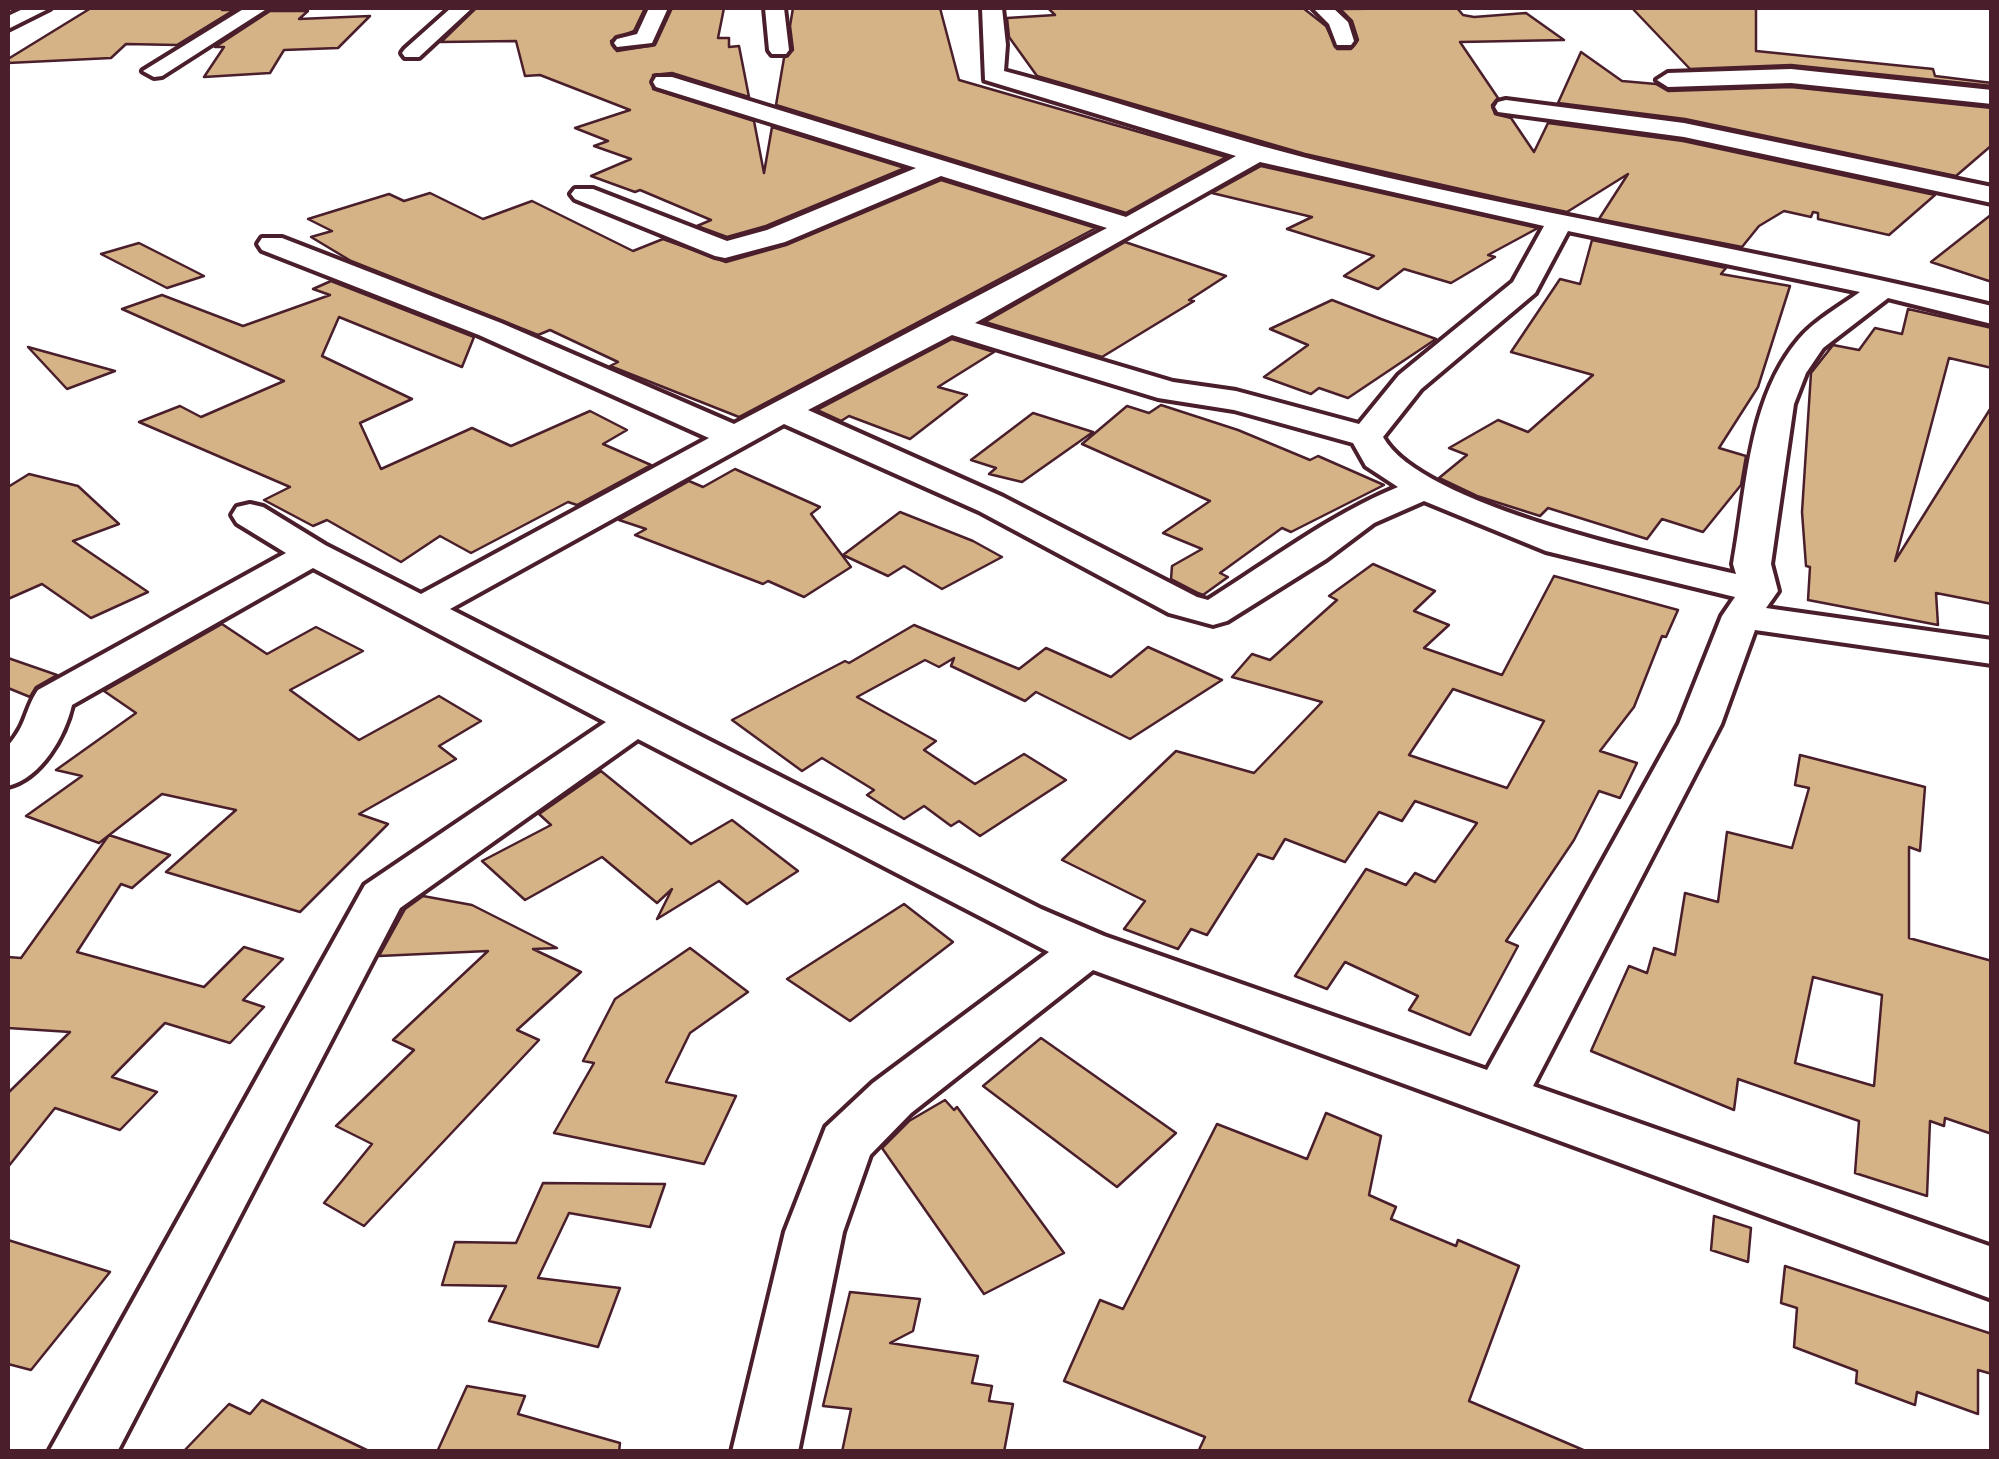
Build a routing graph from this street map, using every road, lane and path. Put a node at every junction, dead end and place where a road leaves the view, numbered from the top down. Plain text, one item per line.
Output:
1 (40, 8) edge
2 (258, 8) edge
3 (462, 8) edge
4 (658, 8) edge
5 (774, 8) edge
6 (992, 8) edge
7 (1322, 8) edge
8 (8, 23) edge
9 (1344, 41) dead end
10 (624, 43) dead end
11 (780, 50) dead end
12 (412, 53) dead end
13 (154, 71) dead end
14 (1668, 80) dead end
15 (664, 82) dead end
16 (1992, 97) edge
17 (1506, 108) dead end
18 (1257, 154) junction
19 (940, 166) junction
20 (584, 194) dead end
21 (1992, 195) edge
22 (1559, 223) junction
23 (1126, 225) junction
24 (272, 244) dead end
25 (1884, 287) junction
26 (1992, 315) edge
27 (952, 326) junction
28 (784, 412) junction
29 (1366, 436) junction
30 (736, 437) junction
31 (1424, 489) junction
32 (250, 516) dead end
33 (312, 554) junction
34 (1750, 604) junction
35 (424, 608) junction
36 (1992, 652) edge
37 (634, 722) junction
38 (8, 772) edge
39 (1087, 948) junction
40 (1500, 1097) junction
41 (1992, 1273) edge
42 (82, 1452) edge
43 (765, 1452) edge

1 - 8 street
2 - 13 street
3 - 12 street
4 - 10 street
5 - 11 street
6 - 18 street
7 - 9 street
14 - 16 street
15 - 19 street
17 - 21 street
18 - 22 street
18 - 23 street
19 - 20 street
19 - 23 street
22 - 25 street
22 - 29 street
23 - 27 street
24 - 30 street
25 - 26 street
25 - 34 street
27 - 28 street
27 - 29 street
28 - 30 street
28 - 31 street
29 - 31 street
30 - 35 street
31 - 34 street
32 - 33 street
33 - 35 street
33 - 38 street
34 - 36 street
34 - 40 street
35 - 37 street
37 - 39 street
37 - 42 street
39 - 40 street
39 - 43 street
40 - 41 street

